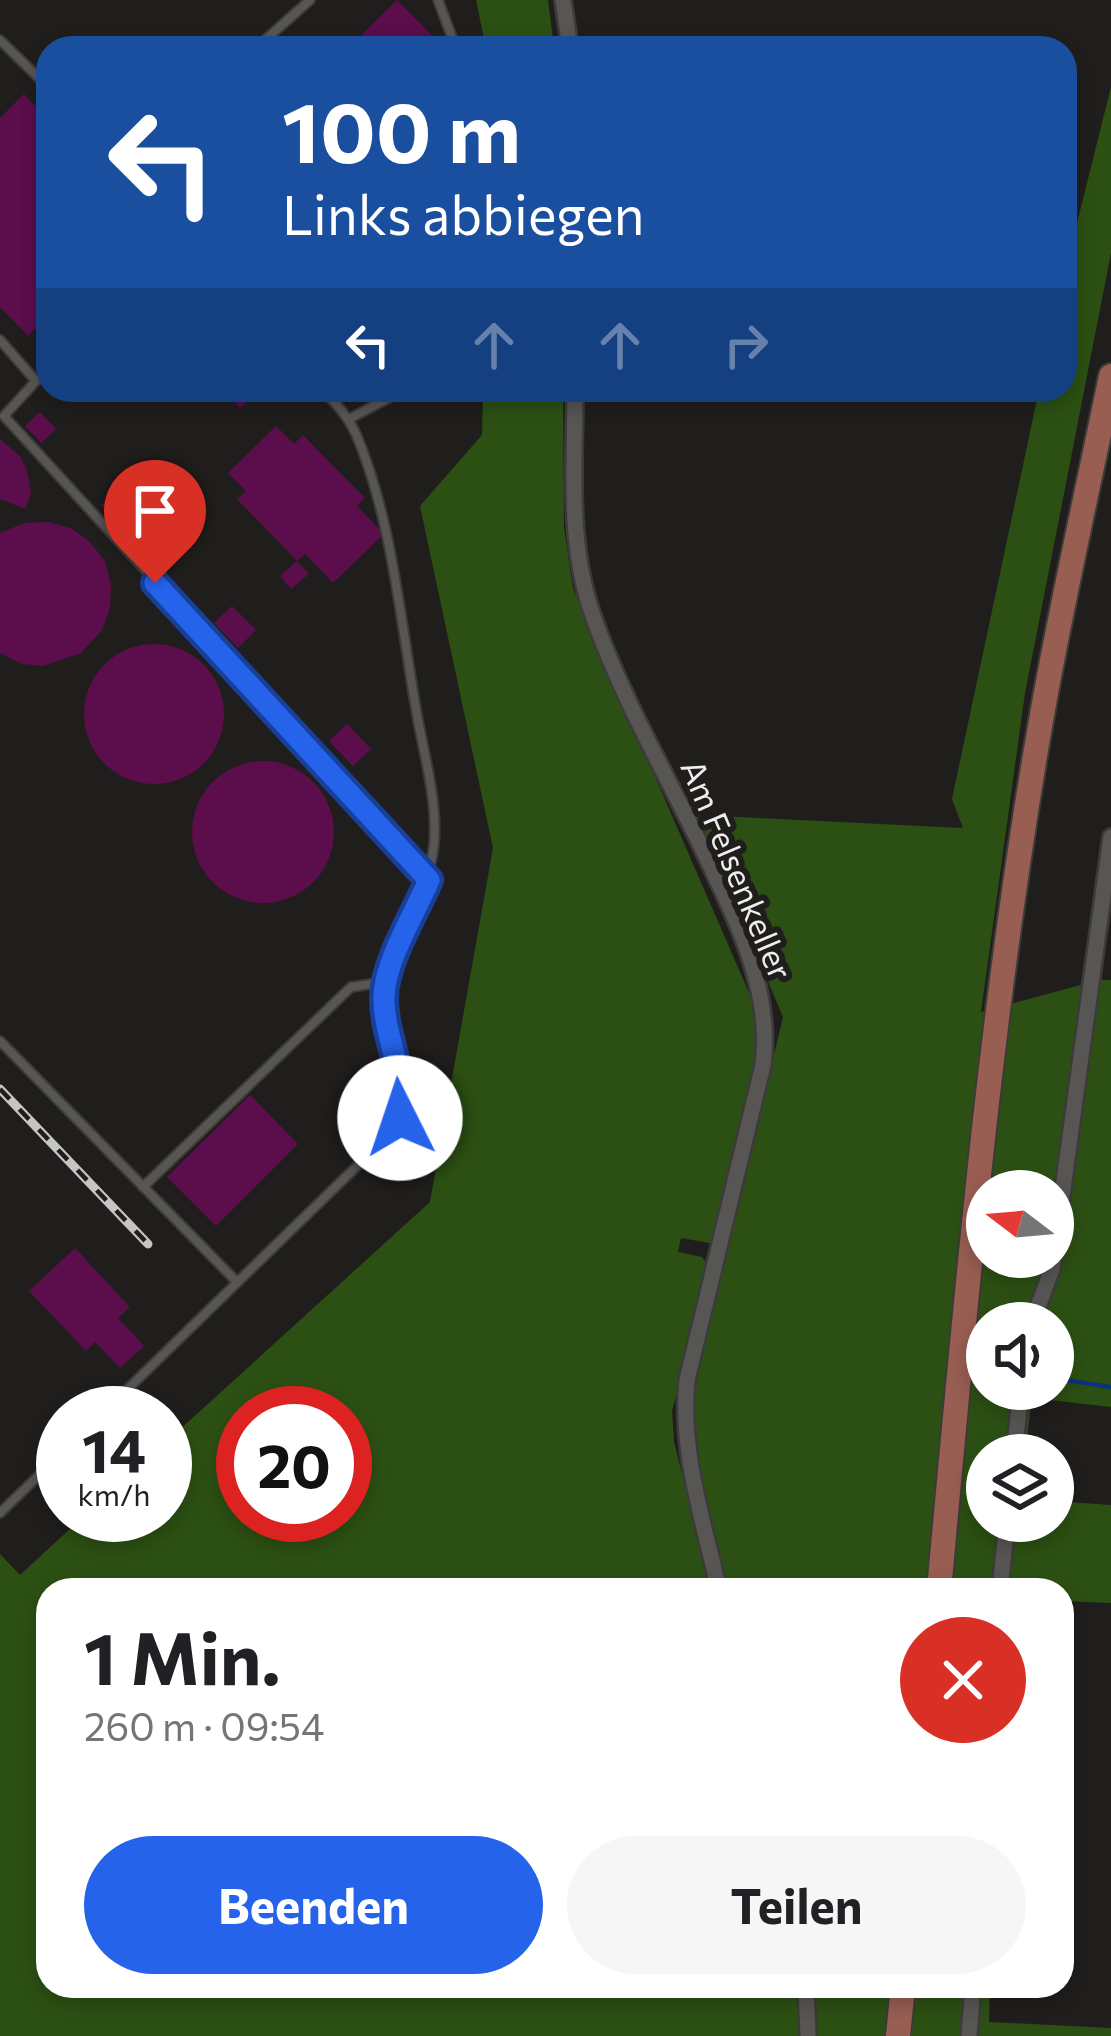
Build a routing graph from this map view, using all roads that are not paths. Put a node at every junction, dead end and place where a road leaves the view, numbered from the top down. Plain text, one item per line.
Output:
1 (310, 0) edge
2 (438, 0) edge
3 (562, 0) edge
4 (270, 36) edge
5 (451, 36) edge
6 (568, 36) edge
7 (0, 40) edge
8 (36, 76) edge
9 (0, 340) edge
10 (1111, 376) edge
11 (334, 402) edge
12 (381, 402) edge
13 (575, 402) edge
14 (349, 419) junction
15 (1111, 837) edge
16 (429, 880) junction
17 (386, 982) junction
18 (0, 1041) edge
19 (143, 1187) junction
20 (237, 1282) junction
21 (1040, 1302) edge
22 (131, 1386) edge
23 (36, 1478) edge
24 (0, 1513) edge
25 (1005, 1542) edge
26 (716, 1578) edge
27 (940, 1578) edge
28 (1001, 1578) edge
29 (806, 1998) edge
30 (902, 1998) edge
31 (972, 1998) edge
32 (808, 2036) edge
33 (898, 2036) edge
34 (969, 2036) edge

1 - 4 lane
2 - 5 lane
3 - 6 street
7 - 8 lane
9 - 16 lane
10 - 27 main road
11 - 14 lane
12 - 14 lane
13 - 26 street, Am Felsenkeller
14 - 16 lane
15 - 21 street
16 - 17 lane
17 - 19 lane
17 - 20 lane
18 - 19 lane
19 - 20 lane
20 - 22 lane
23 - 24 lane
25 - 28 street
29 - 32 street
30 - 33 main road
31 - 34 street

